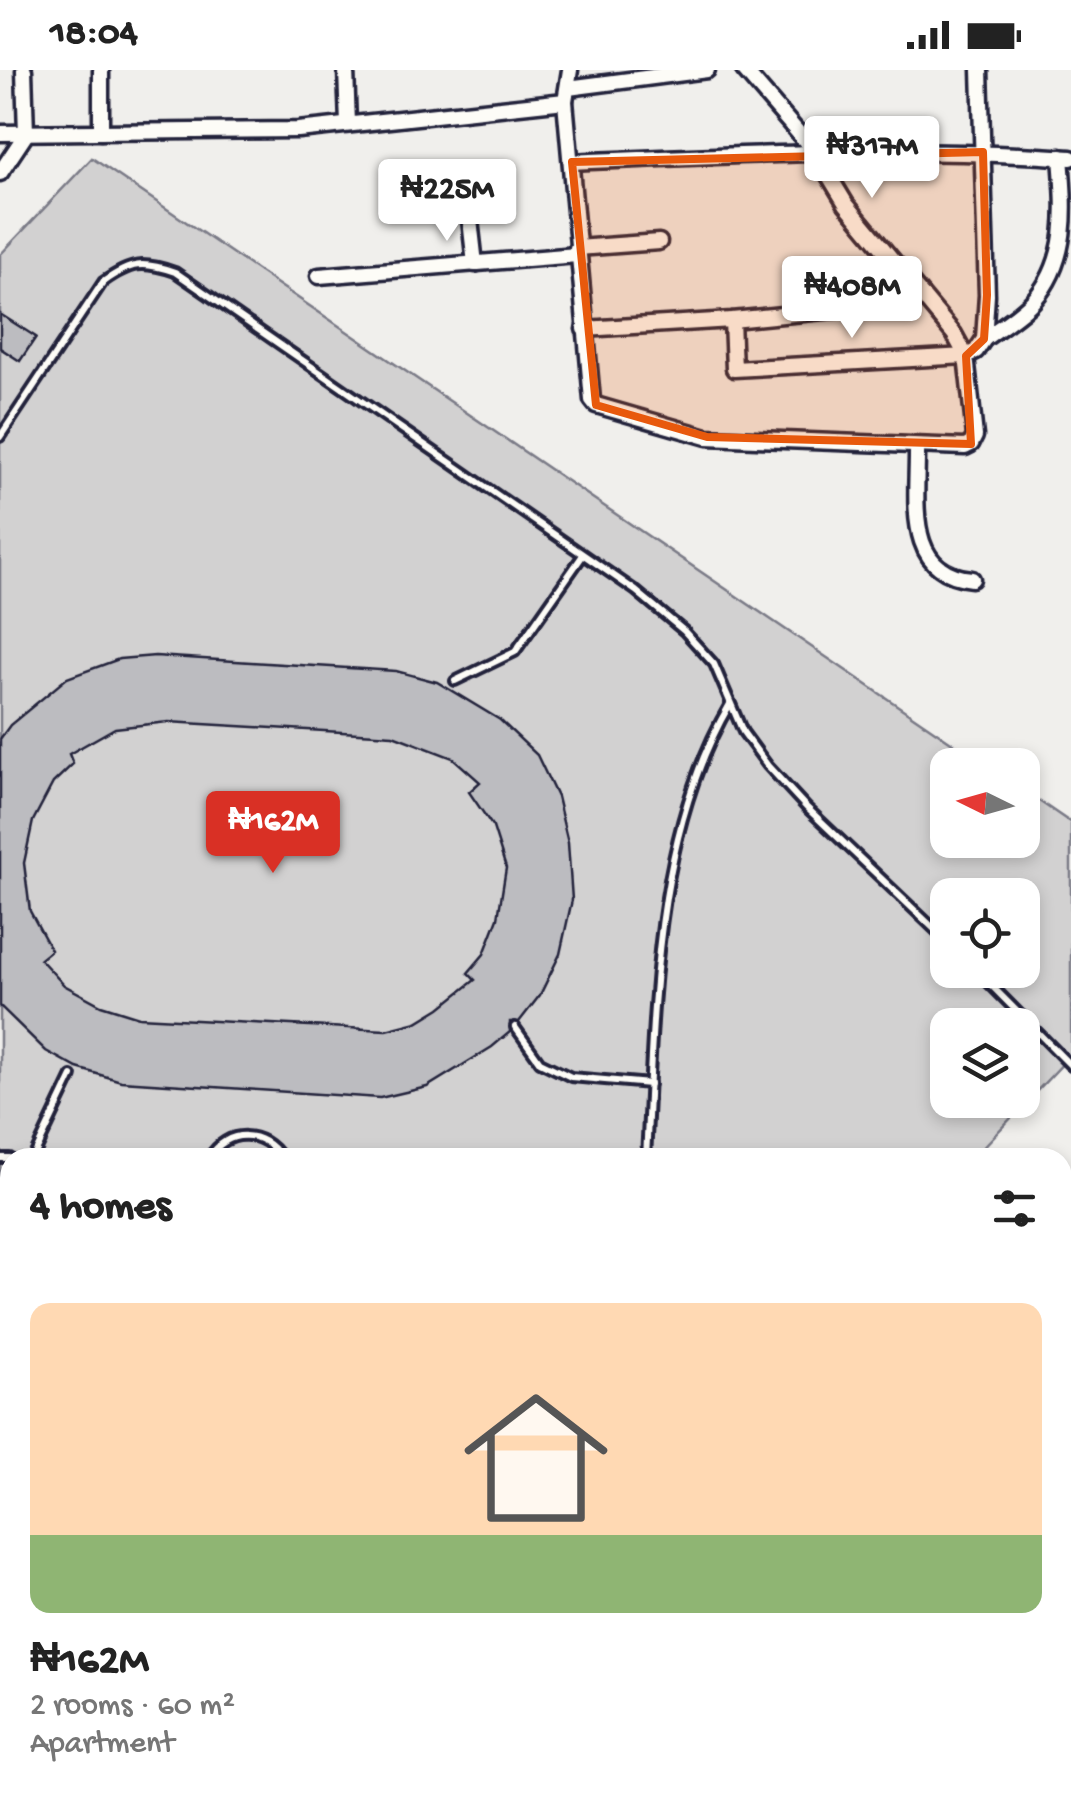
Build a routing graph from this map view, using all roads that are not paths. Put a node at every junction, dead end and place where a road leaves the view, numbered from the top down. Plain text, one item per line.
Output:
1 (24, 70) edge
2 (101, 70) edge
3 (346, 70) edge
4 (570, 70) edge
5 (707, 70) edge
6 (744, 70) edge
7 (980, 70) edge
8 (566, 94) junction
9 (348, 124) junction
10 (101, 132) junction
11 (0, 133) edge
12 (26, 134) junction
13 (814, 151) junction
14 (983, 152) junction
15 (1066, 158) edge
16 (572, 162) junction
17 (0, 172) edge
18 (469, 211) dead end
19 (659, 242) dead end
20 (577, 252) junction
21 (474, 264) junction
22 (319, 276) dead end
23 (864, 307) dead end
24 (732, 320) junction
25 (584, 329) junction
26 (984, 339) junction
27 (966, 356) junction
28 (0, 437) edge
29 (917, 448) junction
30 (584, 555) junction
31 (972, 579) dead end
32 (456, 680) dead end
33 (730, 704) junction
34 (930, 925) edge
35 (994, 988) edge
36 (515, 1027) dead end
37 (1071, 1066) edge
38 (72, 1076) dead end
39 (650, 1084) junction
40 (38, 1148) edge
41 (219, 1148) edge
42 (273, 1148) edge
43 (647, 1148) edge

1 - 12 street
2 - 10 street
3 - 9 street
4 - 8 street
5 - 8 street
6 - 13 street
7 - 14 street
8 - 9 street
8 - 16 street
9 - 10 street
10 - 12 street
11 - 12 street
12 - 17 street
13 - 14 street
13 - 16 street
13 - 27 street
14 - 15 street
14 - 26 street
15 - 26 street
16 - 20 street
18 - 21 street
19 - 20 street
20 - 21 street
20 - 25 street
21 - 22 street
23 - 24 street
24 - 25 street
24 - 27 street
25 - 29 street
26 - 27 street
27 - 29 street
28 - 30 lane
29 - 31 street
30 - 32 lane
30 - 33 lane
33 - 34 lane
33 - 39 lane
35 - 37 lane
36 - 39 lane
38 - 40 lane
39 - 43 lane
41 - 42 lane

